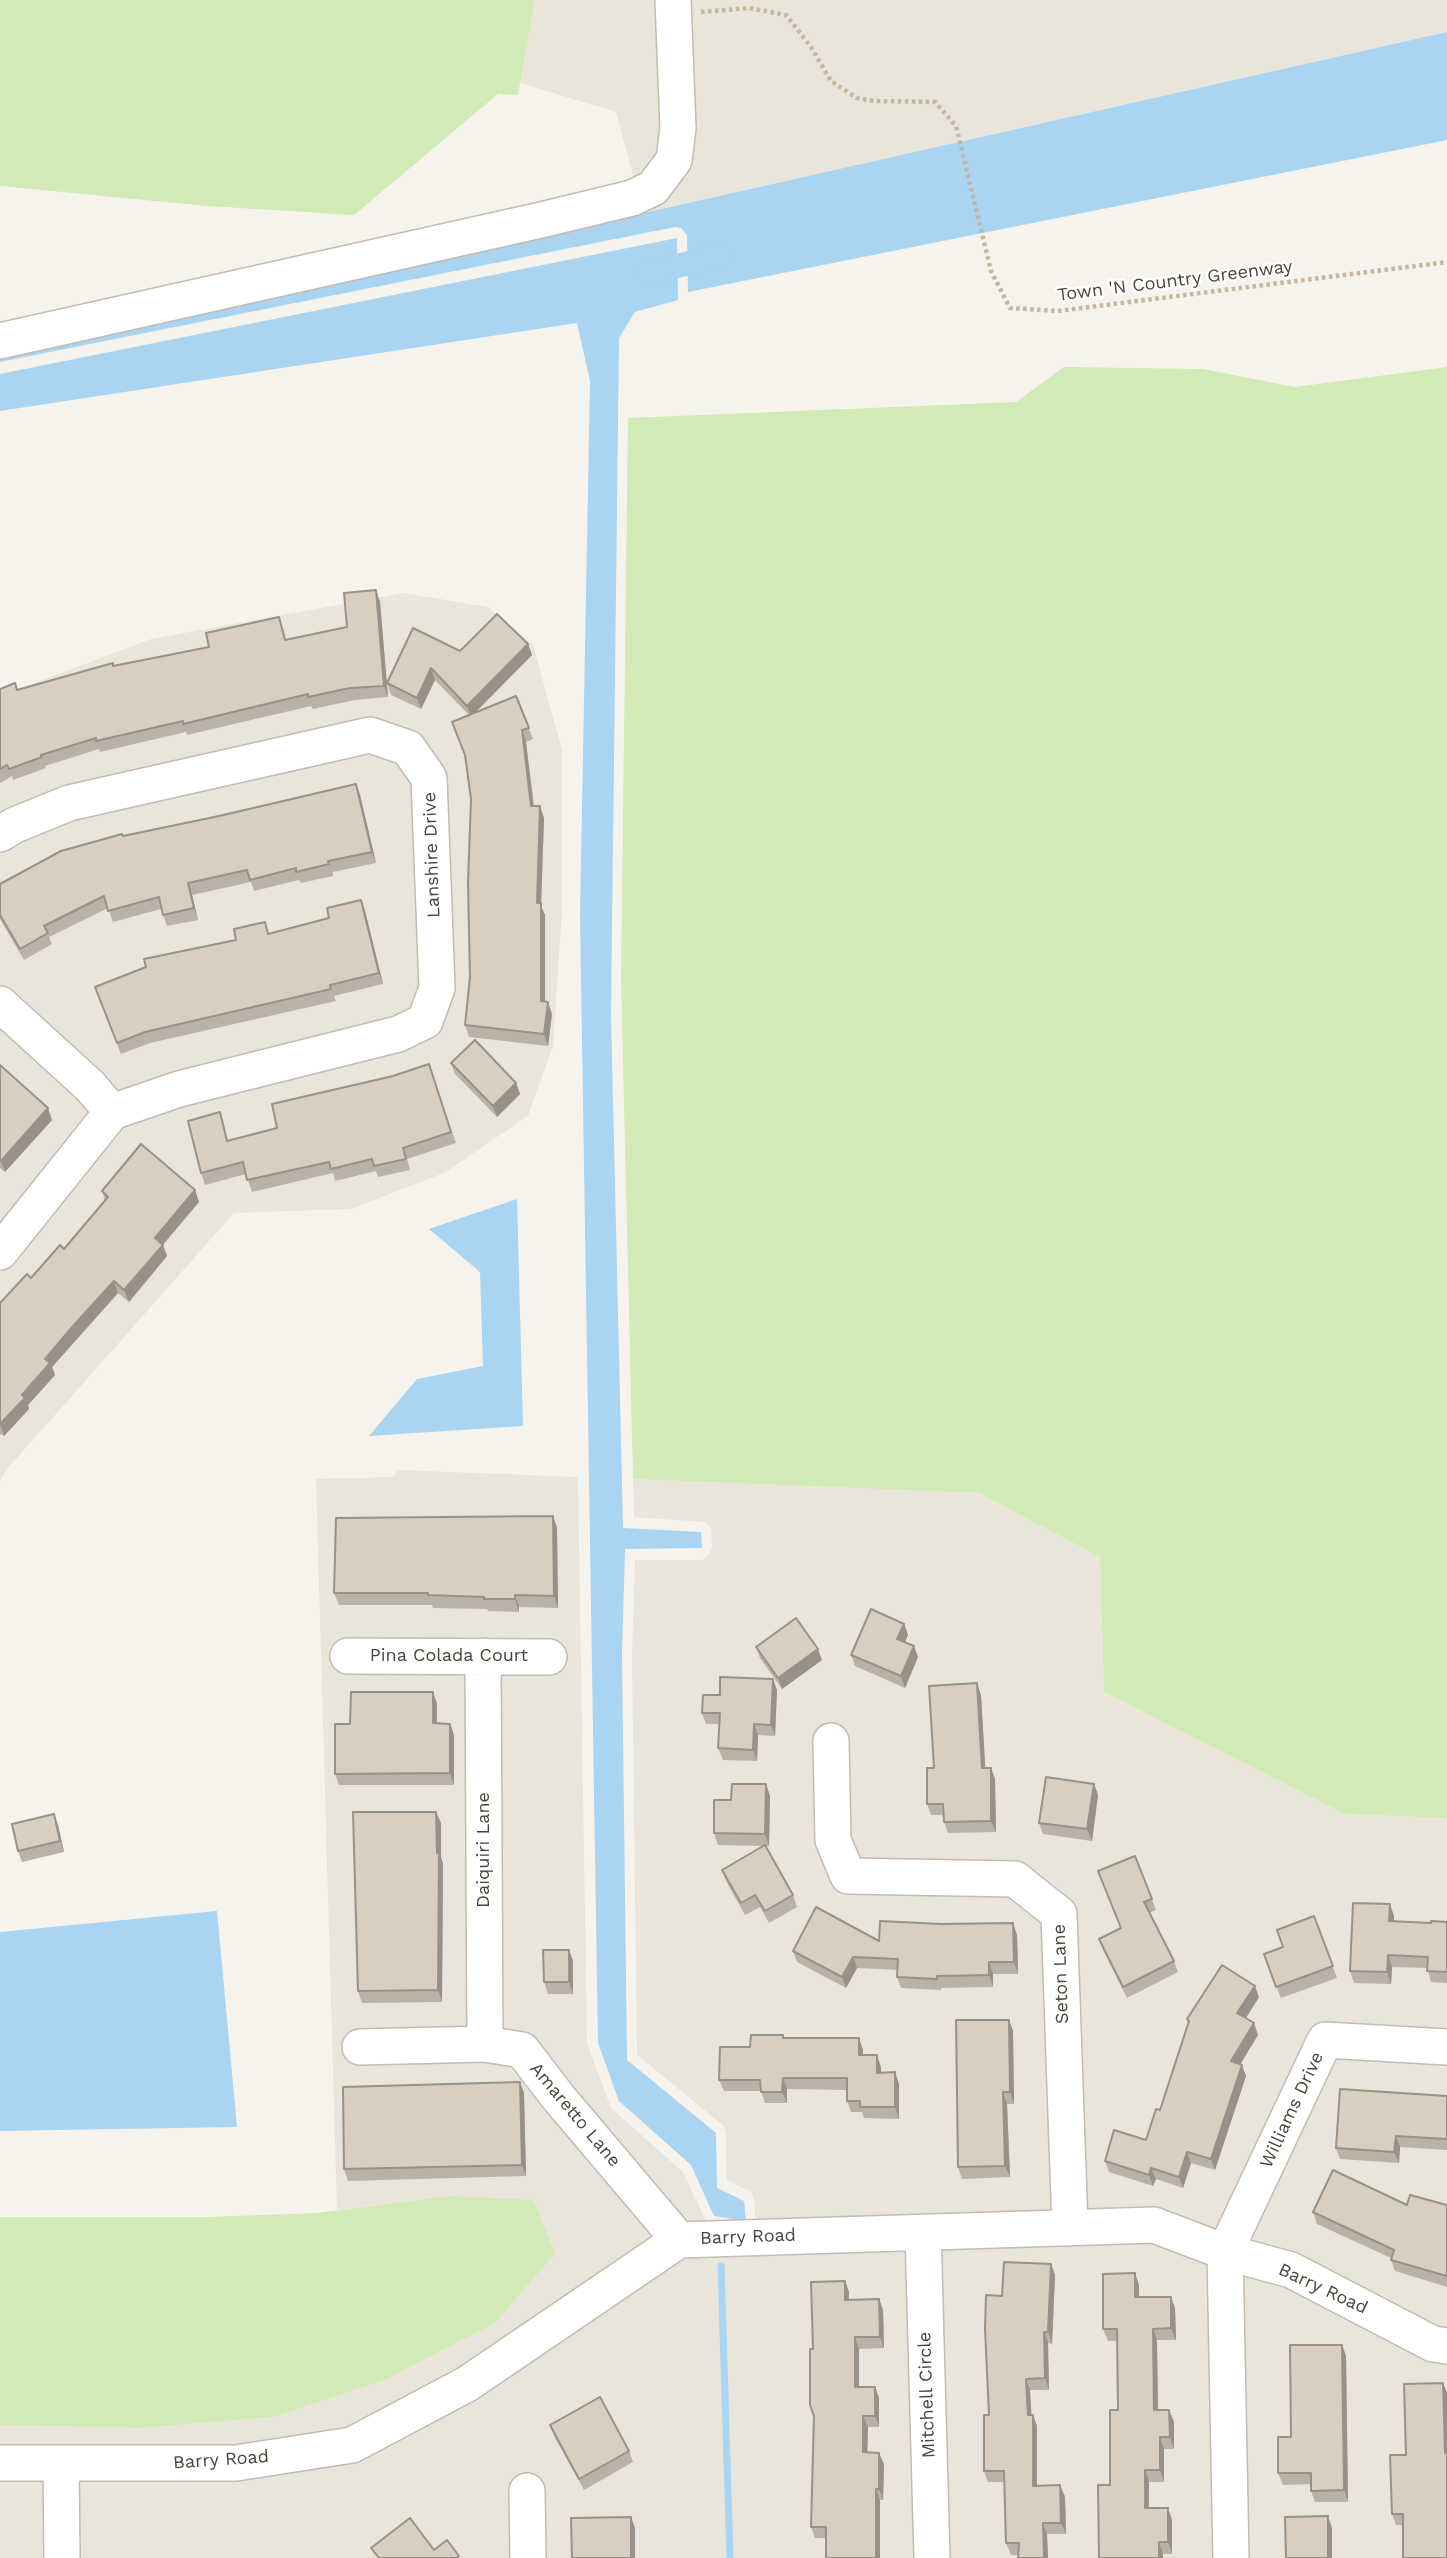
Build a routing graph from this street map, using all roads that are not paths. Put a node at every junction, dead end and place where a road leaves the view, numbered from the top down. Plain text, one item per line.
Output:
1 (673, 6) edge
2 (0, 341) edge
3 (0, 834) edge
4 (0, 1003) edge
5 (112, 1112) junction
6 (0, 1252) edge
7 (348, 1656) dead end
8 (483, 1656) junction
9 (549, 1657) dead end
10 (831, 1741) dead end
11 (485, 2044) junction
12 (360, 2047) dead end
13 (1447, 2047) edge
14 (1070, 2228) junction
15 (923, 2232) junction
16 (680, 2240) junction
17 (1224, 2252) junction
18 (1447, 2346) edge
19 (0, 2463) edge
20 (61, 2464) junction
21 (527, 2491) dead end
22 (62, 2558) edge
23 (528, 2558) edge
24 (932, 2558) edge
25 (1231, 2558) edge

1 - 2 street
3 - 5 street, Lanshire Drive
4 - 5 street
5 - 6 street
7 - 8 street, Pina Colada Court
8 - 9 street, Pina Colada Court
8 - 11 street, Daiquiri Lane
10 - 14 street, Seton Lane
11 - 12 street, Amaretto Lane
11 - 16 street, Amaretto Lane
13 - 17 street, Williams Drive
14 - 15 street, Barry Road
14 - 17 street, Barry Road
15 - 16 street, Barry Road
15 - 24 street, Mitchell Circle
16 - 20 street, Barry Road
17 - 18 street, Barry Road
17 - 25 street
19 - 20 street, Barry Road
20 - 22 street
21 - 23 street

